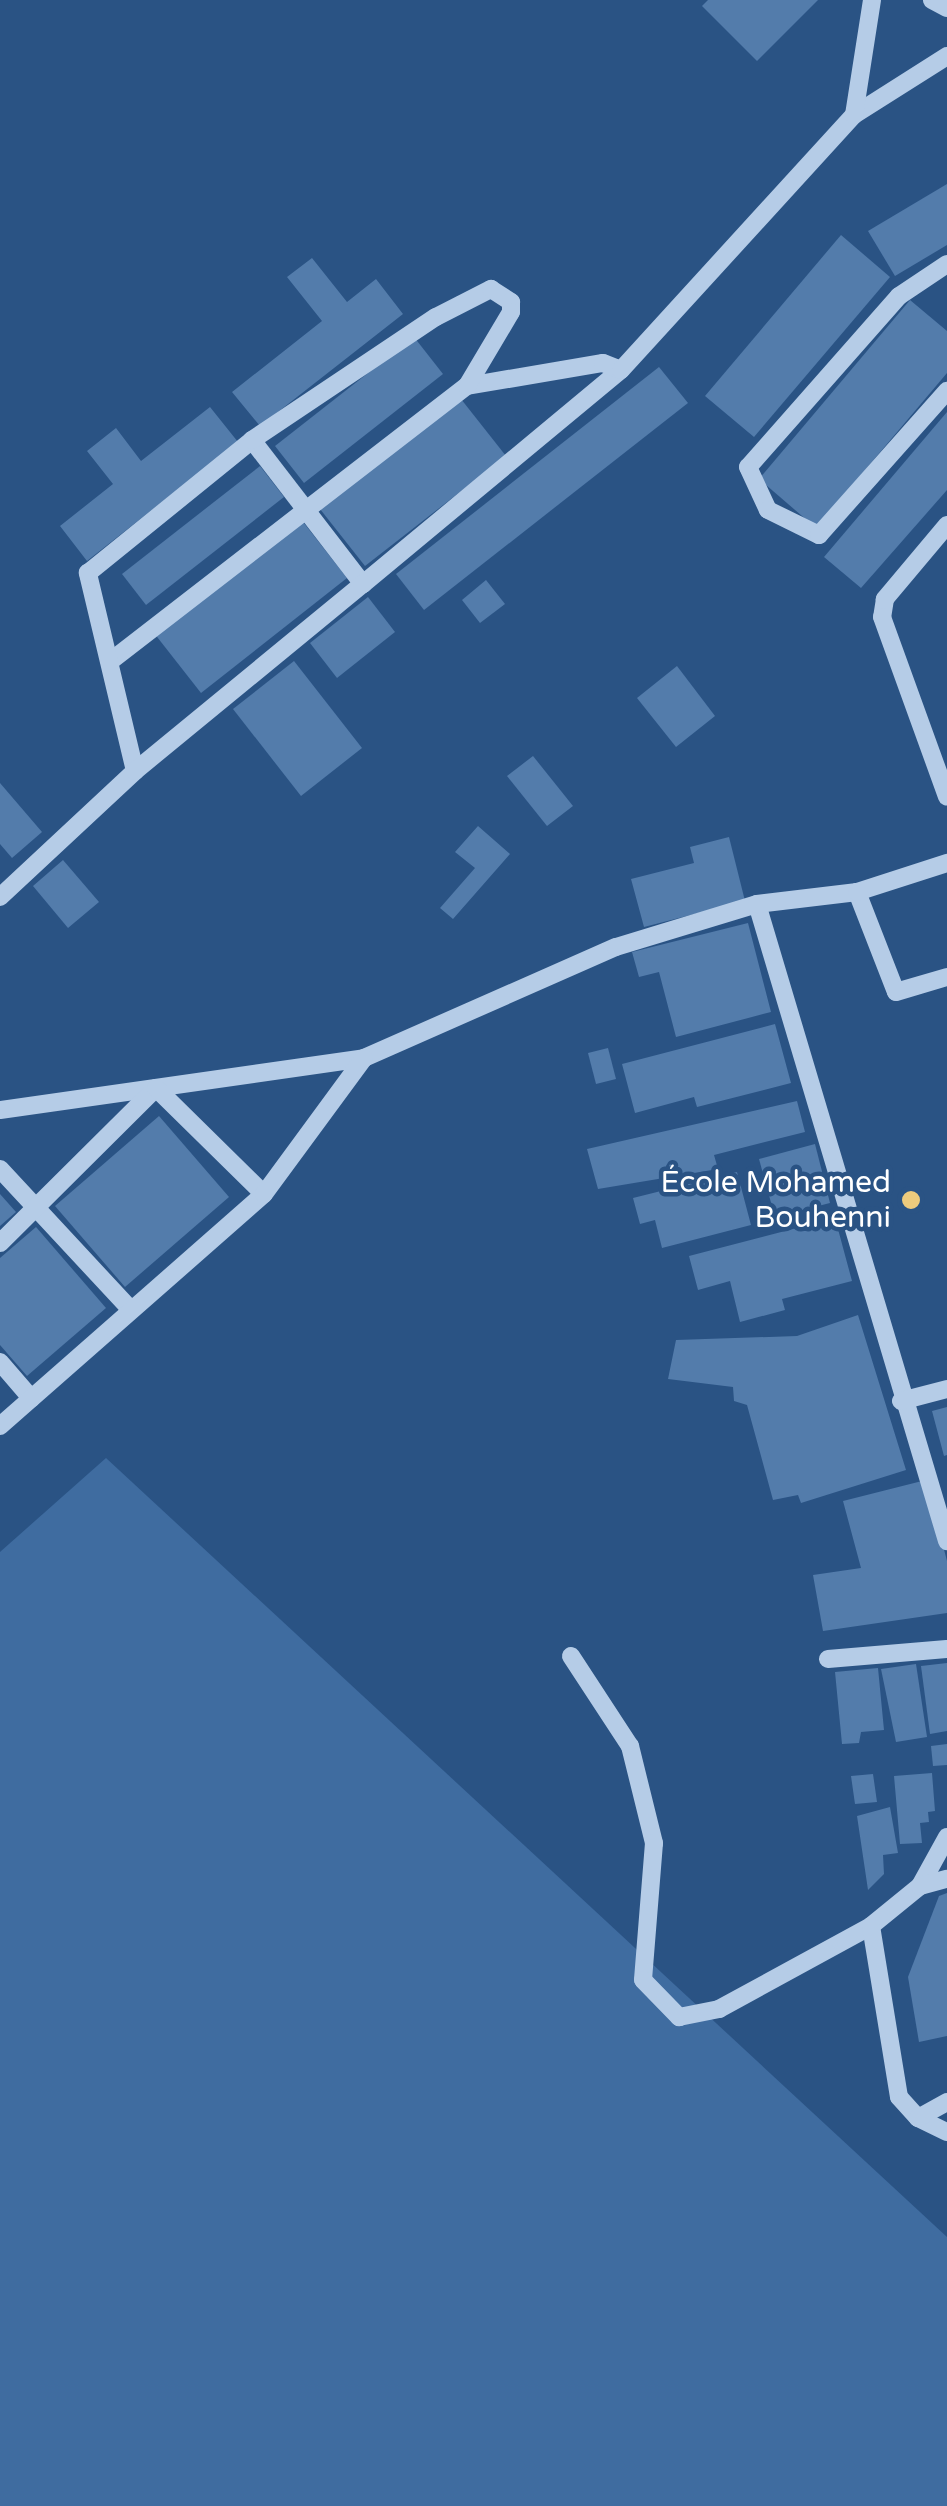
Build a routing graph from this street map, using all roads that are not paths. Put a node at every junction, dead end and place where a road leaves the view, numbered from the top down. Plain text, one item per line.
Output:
1 (872, 0) edge
2 (932, 0) edge
3 (947, 8) edge
4 (947, 56) edge
5 (854, 115) junction
6 (947, 264) edge
7 (621, 370) junction
8 (467, 386) junction
9 (947, 391) edge
10 (252, 440) junction
11 (300, 509) junction
12 (947, 525) edge
13 (363, 584) junction
14 (112, 660) junction
15 (135, 771) junction
16 (947, 797) edge
17 (947, 863) edge
18 (856, 892) junction
19 (0, 896) edge
20 (757, 904) junction
21 (947, 977) edge
22 (364, 1058) junction
23 (156, 1088) junction
24 (0, 1110) edge
25 (0, 1169) edge
26 (264, 1194) junction
27 (38, 1210) junction
28 (0, 1243) edge
29 (128, 1308) junction
30 (0, 1362) edge
31 (947, 1389) edge
32 (31, 1398) junction
33 (900, 1401) junction
34 (0, 1426) edge
35 (947, 1542) edge
36 (947, 1649) edge
37 (571, 1656) dead end
38 (828, 1659) dead end
39 (947, 1837) edge
40 (947, 1878) edge
41 (920, 1886) junction
42 (871, 1926) junction
43 (947, 2102) edge
44 (918, 2118) junction
45 (947, 2132) edge

1 - 5 street
2 - 3 street
4 - 5 street
5 - 7 street
6 - 9 street
7 - 8 street
7 - 13 street
8 - 10 street
8 - 11 street
10 - 11 street
10 - 14 street
11 - 13 street
11 - 14 street
12 - 16 street
13 - 15 street
14 - 15 street
15 - 19 street
17 - 18 street
18 - 20 street
18 - 21 street
20 - 22 street
20 - 33 street
22 - 23 street
22 - 26 street
23 - 24 street
23 - 26 street
23 - 27 street
25 - 27 street
26 - 29 street
27 - 28 street
27 - 29 street
29 - 32 street
30 - 32 street
31 - 33 street
32 - 34 street
33 - 35 street
36 - 38 street
37 - 42 street
39 - 41 street
40 - 41 street
41 - 42 street
42 - 44 street
43 - 44 street
44 - 45 street

